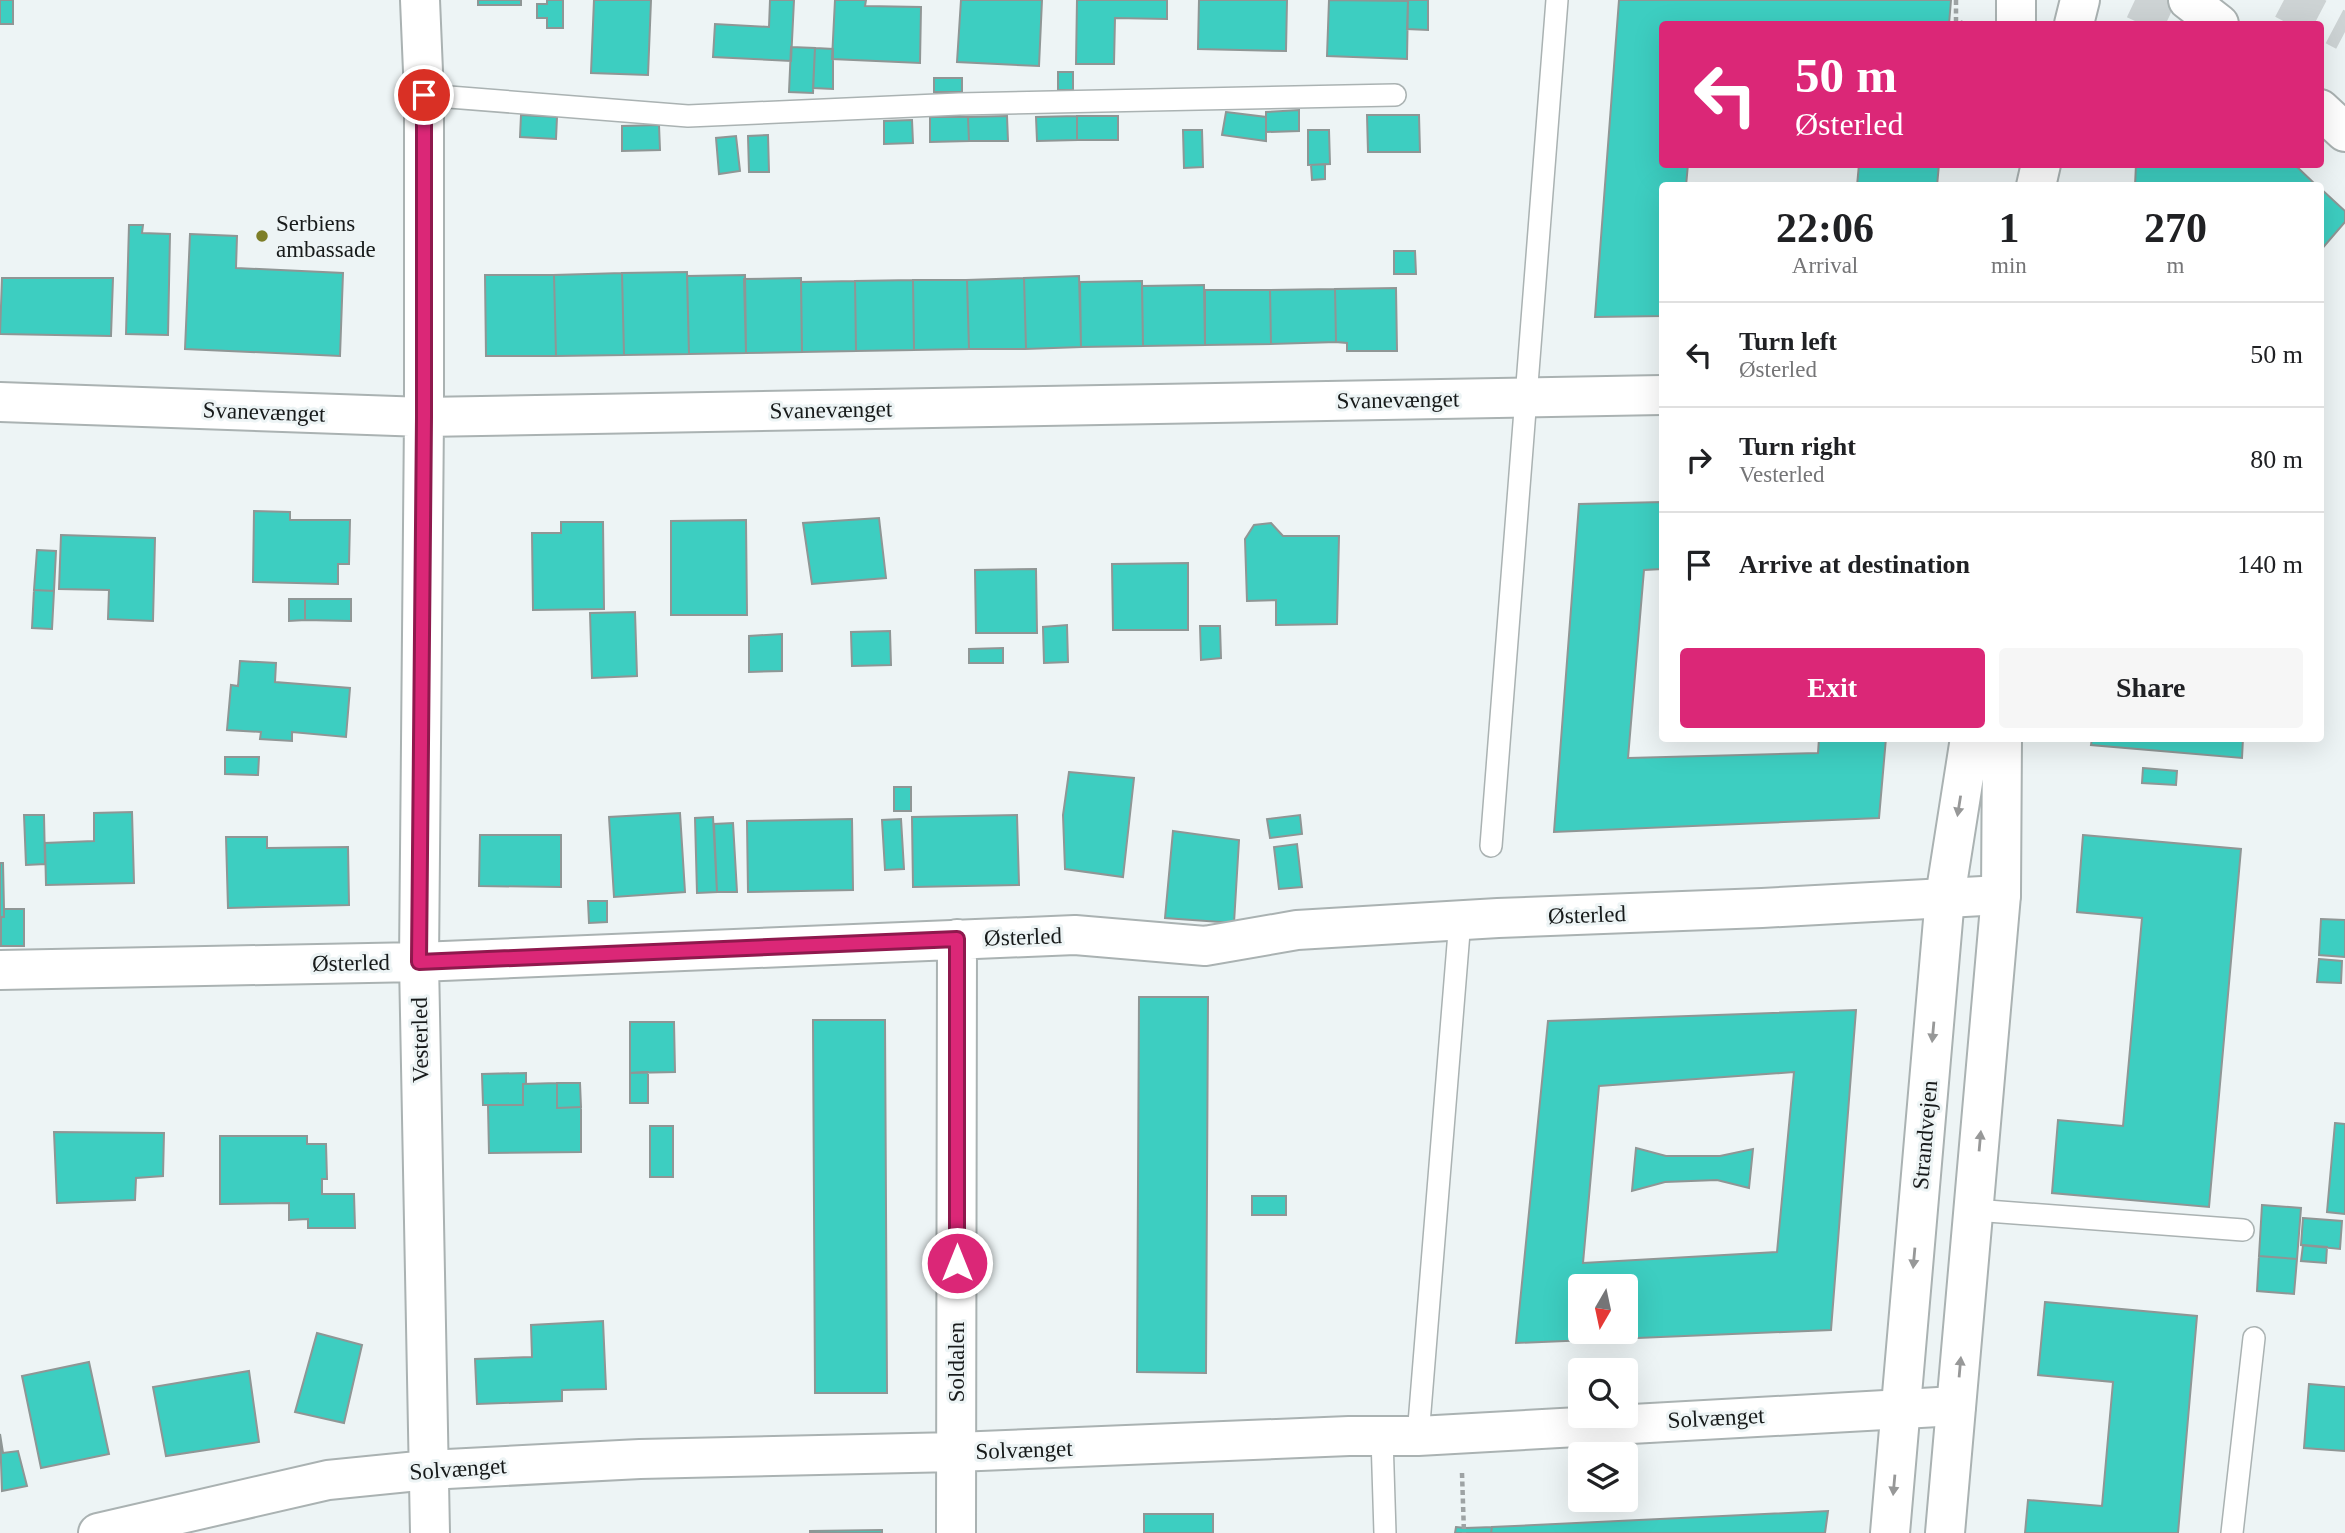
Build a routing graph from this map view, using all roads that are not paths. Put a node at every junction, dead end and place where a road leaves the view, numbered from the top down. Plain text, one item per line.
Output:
1 (420, 0) edge
2 (1557, 0) edge
3 (2016, 0) edge
4 (2080, 0) edge
5 (2188, 0) edge
6 (2016, 21) edge
7 (2075, 21) edge
8 (2215, 21) edge
9 (424, 95) junction
10 (1395, 95) dead end
11 (2324, 113) edge
12 (2345, 132) edge
13 (1659, 395) edge
14 (1526, 398) junction
15 (0, 402) edge
16 (424, 417) junction
17 (1969, 742) edge
18 (2002, 742) edge
19 (1491, 846) dead end
20 (2001, 895) junction
21 (1945, 897) junction
22 (1460, 920) junction
23 (957, 939) junction
24 (419, 962) junction
25 (0, 970) edge
26 (1974, 1210) junction
27 (2243, 1230) dead end
28 (2254, 1338) dead end
29 (1956, 1406) junction
30 (1902, 1408) junction
31 (1400, 1437) junction
32 (956, 1452) junction
33 (428, 1469) junction
34 (98, 1533) edge
35 (430, 1533) edge
36 (956, 1533) edge
37 (1385, 1533) edge
38 (1890, 1533) edge
39 (1945, 1533) edge
40 (2232, 1533) edge

1 - 9 street, Vesterled
2 - 14 lane
3 - 6 street
4 - 7 street
5 - 8 street
9 - 10 lane
9 - 16 street, Vesterled
11 - 12 street
13 - 14 street, Svanevænget
14 - 16 street, Svanevænget
14 - 19 lane
15 - 16 street, Svanevænget
16 - 24 street, Vesterled
17 -> 21 street, Strandvejen
18 - 20 street
20 - 21 street, Østerled
26 -> 20 street
21 - 22 street, Østerled
21 -> 30 street, Strandvejen
22 - 23 street, Østerled
22 - 31 lane
23 - 24 street, Østerled
23 - 32 street, Soldalen
24 - 25 street, Østerled
24 - 33 street, Vesterled
26 - 27 lane
29 -> 26 street
28 - 40 lane
29 - 30 street, Solvænget
29 - 39 street
30 - 31 street, Solvænget
30 -> 38 street, Strandvejen
31 - 32 street, Solvænget
31 - 37 lane
32 - 33 street, Solvænget
32 - 36 street, Soldalen
33 - 34 street, Solvænget
33 - 35 street, Vesterled

